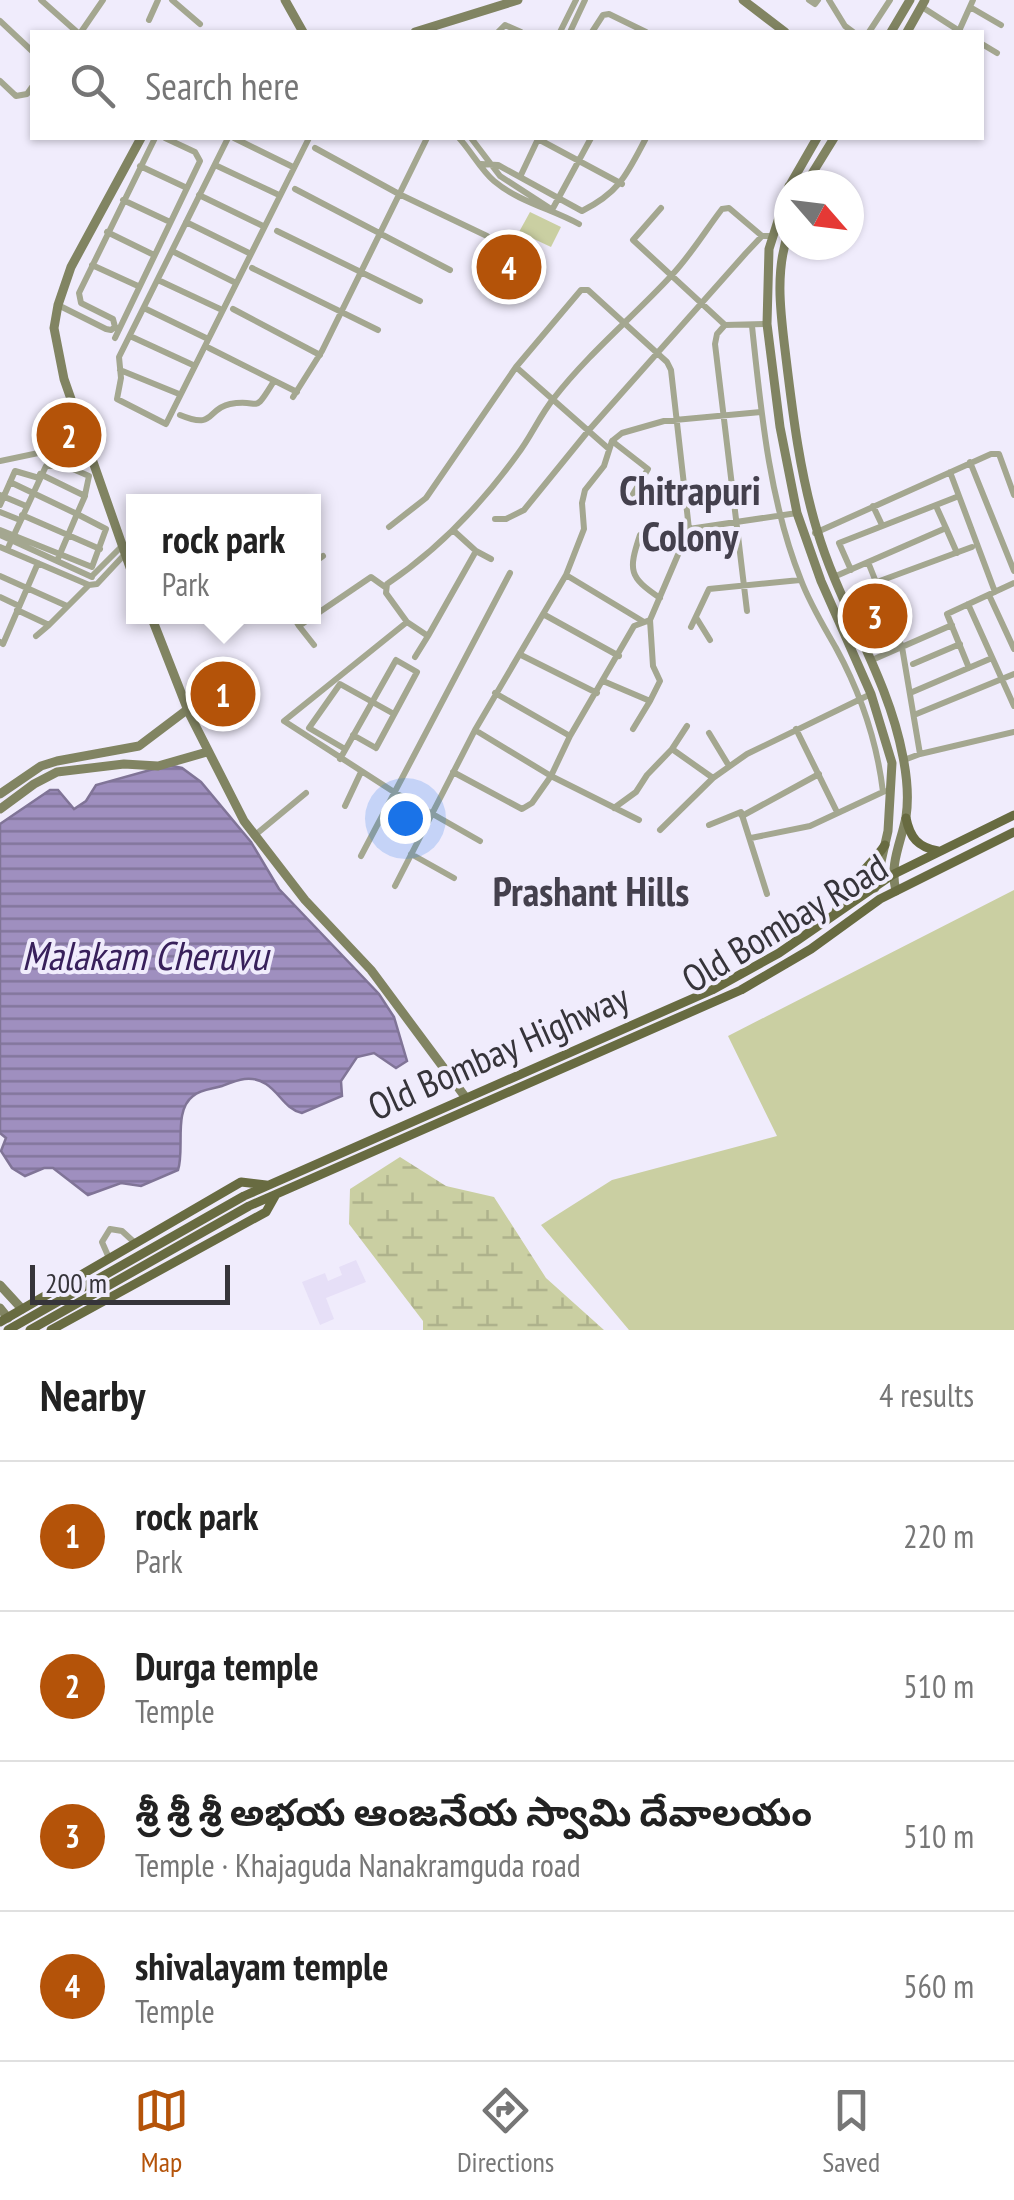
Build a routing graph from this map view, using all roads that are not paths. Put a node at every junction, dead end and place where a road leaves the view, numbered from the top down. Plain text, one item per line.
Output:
1 (41, 0) edge
2 (103, 0) edge
3 (158, 0) edge
4 (172, 0) edge
5 (285, 0) edge
6 (518, 0) edge
7 (576, 0) edge
8 (585, 0) edge
9 (743, 0) edge
10 (809, 0) edge
11 (818, 0) edge
12 (890, 0) edge
13 (910, 0) edge
14 (833, 1) edge
15 (924, 4) edge
16 (971, 4) edge
17 (149, 20) dead end
18 (0, 21) edge
19 (200, 24) dead end
20 (1001, 25) dead end
21 (77, 30) edge
22 (80, 30) edge
23 (302, 30) edge
24 (420, 30) edge
25 (561, 30) edge
26 (571, 30) edge
27 (593, 30) edge
28 (642, 30) edge
29 (782, 30) edge
30 (851, 30) edge
31 (870, 30) edge
32 (892, 30) edge
33 (908, 30) edge
34 (957, 30) edge
35 (961, 30) edge
36 (984, 45) edge
37 (30, 49) edge
38 (997, 54) dead end
39 (0, 82) edge
40 (30, 90) edge
41 (140, 140) edge
42 (154, 140) edge
43 (169, 140) edge
44 (230, 140) edge
45 (235, 140) edge
46 (306, 140) edge
47 (426, 140) edge
48 (461, 140) edge
49 (474, 140) edge
50 (537, 140) edge
51 (542, 140) edge
52 (590, 140) edge
53 (645, 140) edge
54 (816, 140) edge
55 (833, 140) edge
56 (315, 148) dead end
57 (579, 161) junction
58 (481, 164) junction
59 (215, 165) junction
60 (140, 166) junction
61 (493, 166) junction
62 (293, 167) junction
63 (798, 170) edge
64 (814, 170) edge
65 (520, 177) junction
66 (622, 184) junction
67 (187, 188) junction
68 (294, 188) dead end
69 (399, 194) junction
70 (279, 195) junction
71 (200, 196) junction
72 (558, 198) junction
73 (123, 200) junction
74 (661, 208) dead end
75 (552, 210) junction
76 (774, 220) edge
77 (170, 222) junction
78 (186, 222) junction
79 (579, 224) dead end
80 (262, 226) junction
81 (276, 231) dead end
82 (106, 232) junction
83 (380, 234) junction
84 (488, 236) dead end
85 (767, 236) junction
86 (172, 252) junction
87 (249, 253) junction
88 (154, 255) junction
89 (783, 260) edge
90 (92, 265) junction
91 (252, 268) dead end
92 (450, 270) dead end
93 (361, 273) junction
94 (671, 276) junction
95 (158, 280) junction
96 (234, 282) junction
97 (138, 286) junction
98 (420, 301) dead end
99 (58, 304) junction
100 (702, 306) junction
101 (144, 308) junction
102 (220, 309) junction
103 (233, 309) dead end
104 (342, 313) junction
105 (623, 322) junction
106 (767, 324) junction
107 (725, 325) junction
108 (752, 326) junction
109 (378, 330) dead end
110 (130, 336) junction
111 (116, 338) dead end
112 (206, 338) junction
113 (209, 348) dead end
114 (657, 352) junction
115 (320, 354) junction
116 (193, 366) junction
117 (516, 367) junction
118 (118, 369) junction
119 (274, 381) junction
120 (179, 394) junction
121 (553, 399) junction
122 (761, 412) junction
123 (180, 415) dead end
124 (724, 415) junction
125 (675, 420) junction
126 (588, 430) junction
127 (86, 443) junction
128 (611, 445) junction
129 (0, 461) edge
130 (970, 462) junction
131 (950, 472) junction
132 (0, 476) edge
133 (39, 476) junction
134 (11, 479) junction
135 (32, 492) junction
136 (633, 494) dead end
137 (1014, 495) edge
138 (85, 496) junction
139 (959, 496) junction
140 (1, 502) edge
141 (26, 506) junction
142 (873, 506) junction
143 (936, 506) junction
144 (797, 513) junction
145 (77, 514) junction
146 (780, 516) junction
147 (21, 518) junction
148 (847, 519) junction
149 (495, 520) dead end
150 (738, 521) junction
151 (882, 525) junction
152 (389, 526) dead end
153 (831, 526) junction
154 (946, 528) junction
155 (689, 529) junction
156 (454, 531) junction
157 (818, 532) junction
158 (0, 533) edge
159 (640, 535) dead end
160 (68, 536) junction
161 (854, 536) junction
162 (805, 537) junction
163 (12, 538) junction
164 (839, 543) junction
165 (972, 547) dead end
166 (4, 548) edge
167 (100, 550) junction
168 (124, 550) junction
169 (476, 551) junction
170 (1010, 552) edge
171 (958, 553) junction
172 (126, 556) edge
173 (324, 556) dead end
174 (321, 558) edge
175 (58, 559) junction
176 (491, 560) dead end
177 (868, 562) junction
178 (38, 564) junction
179 (850, 570) junction
180 (1014, 571) edge
181 (510, 572) dead end
182 (566, 575) junction
183 (0, 576) edge
184 (836, 576) junction
185 (800, 580) junction
186 (90, 581) junction
187 (877, 582) junction
188 (1014, 583) edge
189 (386, 587) junction
190 (745, 587) junction
191 (27, 588) junction
192 (992, 593) junction
193 (0, 598) edge
194 (660, 598) junction
195 (968, 604) junction
196 (67, 606) junction
197 (18, 608) junction
198 (747, 611) dead end
199 (321, 612) edge
200 (543, 614) junction
201 (697, 618) junction
202 (0, 620) edge
203 (647, 621) junction
204 (407, 622) junction
205 (11, 624) junction
206 (49, 624) junction
207 (154, 624) edge
208 (303, 624) edge
209 (952, 625) junction
210 (300, 626) joint
211 (691, 627) dead end
212 (36, 636) dead end
213 (428, 636) junction
214 (710, 640) dead end
215 (960, 644) junction
216 (1, 645) edge
217 (314, 646) dead end
218 (902, 647) junction
219 (1014, 649) edge
220 (521, 654) junction
221 (619, 656) junction
222 (415, 657) dead end
223 (992, 658) junction
224 (872, 660) junction
225 (913, 664) dead end
226 (969, 668) junction
227 (1014, 674) edge
228 (603, 680) junction
229 (1002, 680) junction
230 (596, 693) junction
231 (910, 693) junction
232 (495, 694) junction
233 (871, 694) junction
234 (858, 699) junction
235 (372, 701) junction
236 (650, 702) junction
237 (1014, 706) edge
238 (188, 709) junction
239 (394, 714) junction
240 (914, 714) junction
241 (687, 726) dead end
242 (634, 729) dead end
243 (475, 730) junction
244 (796, 730) junction
245 (1014, 732) edge
246 (709, 733) dead end
247 (353, 735) junction
248 (570, 736) junction
249 (133, 747) junction
250 (345, 749) junction
251 (672, 749) junction
252 (207, 752) junction
253 (920, 754) junction
254 (340, 759) junction
255 (57, 760) junction
256 (904, 760) junction
257 (136, 766) junction
258 (729, 766) junction
259 (58, 772) junction
260 (361, 772) junction
261 (453, 772) junction
262 (819, 774) junction
263 (551, 776) junction
264 (713, 778) junction
265 (888, 789) junction
266 (306, 792) dead end
267 (394, 792) junction
268 (0, 794) edge
269 (345, 806) dead end
270 (0, 808) edge
271 (614, 808) junction
272 (837, 812) junction
273 (432, 814) junction
274 (1014, 815) edge
275 (742, 816) junction
276 (906, 818) junction
277 (639, 820) dead end
278 (709, 825) dead end
279 (660, 830) dead end
280 (1014, 832) edge
281 (254, 836) junction
282 (751, 838) junction
283 (480, 842) dead end
284 (885, 845) junction
285 (938, 850) junction
286 (411, 854) junction
287 (361, 856) dead end
288 (880, 864) junction
289 (892, 871) junction
290 (454, 878) dead end
291 (395, 886) dead end
292 (874, 886) junction
293 (896, 890) junction
294 (767, 894) dead end
295 (880, 899) junction
296 (836, 912) junction
297 (466, 1098) junction
298 (268, 1185) junction
299 (276, 1194) junction
300 (247, 1201) junction
301 (134, 1242) junction
302 (109, 1258) junction
303 (0, 1284) edge
304 (0, 1308) edge
305 (22, 1309) junction
306 (4, 1320) edge
307 (55, 1329) edge
308 (8, 1330) edge
309 (30, 1330) edge

1 - 21 street
2 - 22 street
3 - 17 street
4 - 19 street
5 - 23 street
6 - 24 street
7 - 25 street
8 - 26 street
9 - 29 street
10 - 11 street
12 - 31 street
13 - 32 street
14 - 30 street
15 - 33 street
15 - 34 street
16 - 20 street
16 - 35 street
18 - 37 street
27 - 28 street
36 - 38 street
39 - 40 street
41 - 99 street
42 - 60 street
43 - 67 street
44 - 59 street
45 - 62 street
46 - 62 street
47 - 69 street
48 - 58 street
49 - 61 street
50 - 65 street
51 - 57 street
52 - 57 street
53 - 66 street
54 - 63 street
55 - 64 street
56 - 69 street
57 - 66 street
57 - 72 street
58 - 61 street
58 - 75 street
59 - 70 street
59 - 71 street
60 - 67 street
60 - 73 street
61 - 65 street
61 - 75 street
62 - 70 street
65 - 72 street
66 - 72 street
67 - 77 street
68 - 83 street
69 - 83 street
69 - 84 street
70 - 80 street
71 - 78 street
71 - 80 street
72 - 75 street
73 - 77 street
73 - 82 street
74 - 94 street
75 - 79 street
76 - 85 street
77 - 88 street
78 - 86 street
78 - 87 street
80 - 87 street
81 - 93 street
82 - 88 street
82 - 90 street
83 - 92 street
83 - 93 street
85 - 94 street
85 - 100 street
85 - 106 street
86 - 95 street
86 - 96 street
87 - 96 street
88 - 97 street
89 - 157 street
90 - 97 street
90 - 99 street
91 - 104 street
93 - 98 street
93 - 104 street
94 - 100 street
94 - 105 street
95 - 101 street
95 - 102 street
96 - 102 street
97 - 111 street
99 - 127 street
100 - 107 street
100 - 114 street
101 - 110 street
101 - 112 street
102 - 112 street
103 - 115 street
104 - 109 street
104 - 115 street
105 - 114 street
105 - 117 street
105 - 121 street
106 - 108 street
106 - 144 street
107 - 108 street
107 - 124 street
108 - 122 street
110 - 116 street
110 - 118 street
112 - 116 street
113 - 119 street
114 - 125 street
114 - 126 street
115 - 119 street
116 - 120 street
117 - 121 street
117 - 152 street
118 - 120 street
118 - 120 street
119 - 123 street
121 - 126 street
121 - 156 street
122 - 124 street
122 - 146 street
124 - 125 street
124 - 150 street
125 - 128 street
125 - 155 street
126 - 128 street
126 - 149 street
127 - 129 street
127 - 168 street
128 - 136 street
128 - 182 street
130 - 131 street
130 - 137 street
130 - 170 street
131 - 139 street
131 - 142 street
132 - 134 street
133 - 134 street
133 - 135 street
133 - 138 street
133 - 138 street
134 - 135 street
134 - 140 street
135 - 141 street
135 - 145 street
138 - 145 street
139 - 143 street
139 - 192 street
140 - 141 street
140 - 147 street
141 - 147 street
142 - 148 street
142 - 151 street
143 - 151 street
143 - 154 street
144 - 146 street
144 - 162 street
145 - 160 street
145 - 167 street
146 - 150 street
146 - 185 street
147 - 160 street
147 - 163 street
148 - 153 street
148 - 161 street
150 - 155 street
150 - 190 street
151 - 161 street
153 - 157 street
153 - 164 street
154 - 171 street
154 - 177 street
155 - 194 street
156 - 169 street
156 - 189 street
157 - 162 street
157 - 184 street
158 - 163 street
159 - 194 street
160 - 167 street
160 - 175 street
161 - 164 street
162 - 233 street
163 - 166 street
163 - 175 street
164 - 179 street
165 - 171 street
166 - 178 street
167 - 175 street
168 - 172 street
168 - 186 street
169 - 176 street
169 - 213 street
170 - 180 street
171 - 187 street
173 - 174 street
175 - 186 street
177 - 179 street
177 - 187 street
178 - 186 street
178 - 191 street
179 - 184 street
181 - 267 street
182 - 200 street
182 - 203 street
183 - 191 street
184 - 224 street
185 - 190 street
185 - 234 street
186 - 196 street
187 - 218 street
188 - 192 street
189 - 199 street
189 - 204 street
190 - 198 street
190 - 201 street
191 - 196 street
191 - 197 street
192 - 195 street
192 - 219 street
193 - 197 street
194 - 203 street
195 - 209 street
195 - 223 street
196 - 206 street
197 - 205 street
197 - 206 street
200 - 220 street
200 - 221 street
201 - 211 street
201 - 214 street
202 - 205 street
203 - 221 street
203 - 236 street
204 - 213 street
204 - 254 street
205 - 216 street
206 - 212 street
207 - 238 street
208 - 210 street
209 - 215 street
209 - 218 street
210 - 217 street
213 - 222 street
215 - 225 street
215 - 226 street
218 - 224 street
218 - 231 street
220 - 230 street
220 - 232 street
221 - 228 street
223 - 226 street
223 - 229 street
224 - 256 street
226 - 231 street
227 - 229 street
228 - 230 street
228 - 236 street
229 - 237 street
229 - 240 street
230 - 248 street
231 - 240 street
232 - 243 street
232 - 248 street
233 - 234 street
233 - 265 street
234 - 244 street
234 - 265 street
235 - 239 street
235 - 239 street
235 - 247 street
235 - 250 street
236 - 242 street
238 - 249 street
238 - 252 street
239 - 247 street
240 - 253 street
241 - 251 street
243 - 261 street
243 - 263 street
244 - 258 street
244 - 262 street
245 - 253 street
246 - 258 street
247 - 250 street
248 - 263 street
249 - 255 street
249 - 257 street
250 - 254 street
251 - 264 street
251 - 271 street
252 - 257 street
252 - 281 street
253 - 256 street
254 - 260 street
255 - 259 street
255 - 268 street
256 - 276 street
257 - 259 street
258 - 264 street
259 - 270 street
260 - 267 street
260 - 269 street
261 - 263 street
261 - 273 street
262 - 272 street
262 - 275 street
263 - 271 street
264 - 279 street
265 - 272 street
265 - 284 street
266 - 281 street
267 - 273 street
267 - 287 street
271 - 277 street
272 - 282 street
273 - 283 street
273 - 286 street
274 - 285 main road, Old Bombay Highway
275 - 278 street
275 - 282 street
276 - 285 main road
276 - 289 street
280 - 293 main road, Old Bombay Road
281 - 297 street
282 - 294 street
284 - 288 street
284 - 296 main road
285 - 289 main road, Old Bombay Highway
286 - 290 street
286 - 291 street
288 - 289 street
288 - 292 street
289 - 292 main road, Old Bombay Highway
289 - 293 street
292 - 295 street
292 - 296 main road, Old Bombay Highway
293 - 295 main road, Old Bombay Road
295 - 299 main road, Old Bombay Road
296 - 297 main road, Old Bombay Highway
297 - 298 main road, Old Bombay Highway
298 - 300 main road
298 - 301 main road, Old Bombay Highway
299 - 300 main road
299 - 307 main road, Old Bombay Road
300 - 308 main road
300 - 309 main road
301 - 302 main road, Old Bombay Highway
301 - 302 street
302 - 305 main road, Old Bombay Highway
303 - 305 street
304 - 306 street
305 - 306 main road, Old Bombay Highway

